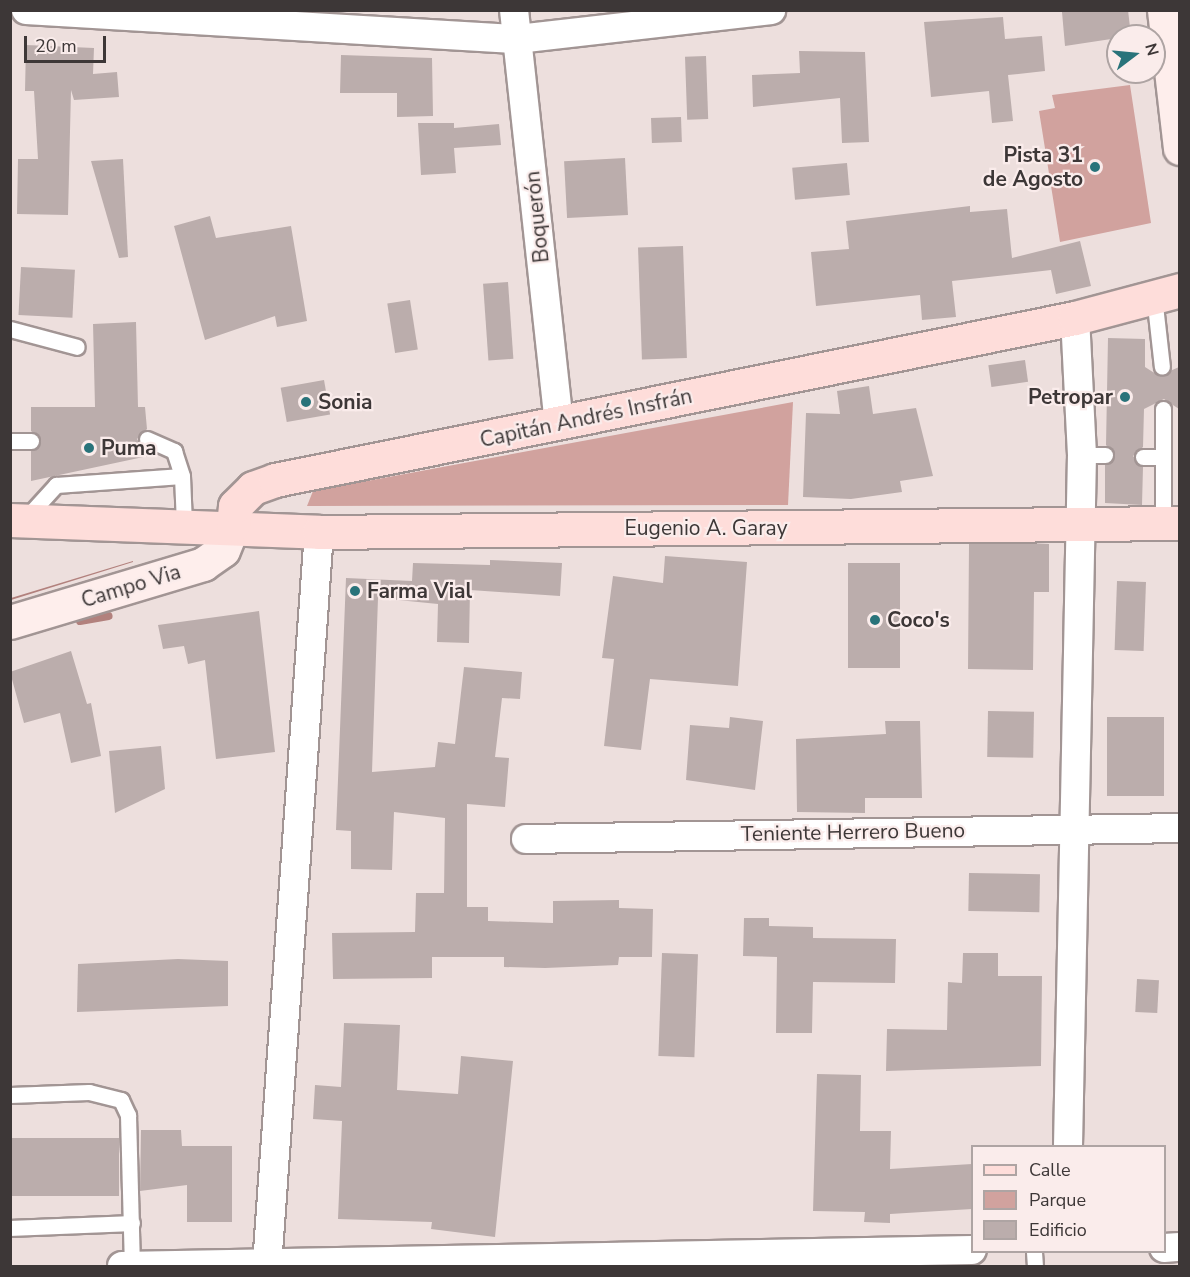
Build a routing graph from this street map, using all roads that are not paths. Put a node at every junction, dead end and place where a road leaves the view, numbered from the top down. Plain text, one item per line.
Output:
1 (26, 10) edge
2 (514, 10) edge
3 (771, 10) edge
4 (1164, 10) edge
5 (518, 39) junction
6 (1179, 147) edge
7 (1167, 293) edge
8 (1075, 318) junction
9 (10, 329) edge
10 (77, 347) dead end
11 (1162, 367) dead end
12 (1163, 409) dead end
13 (559, 423) junction
14 (147, 439) dead end
15 (10, 441) edge
16 (31, 441) dead end
17 (1143, 456) dead end
18 (1162, 457) junction
19 (182, 476) junction
20 (17, 520) edge
21 (184, 524) junction
22 (1171, 524) edge
23 (232, 525) junction
24 (1080, 525) junction
25 (319, 532) junction
26 (10, 622) edge
27 (1074, 828) junction
28 (1179, 828) edge
29 (526, 839) dead end
30 (10, 1095) edge
31 (1068, 1145) edge
32 (132, 1223) junction
33 (10, 1228) edge
34 (971, 1250) edge
35 (660, 1261) edge
36 (267, 1264) edge
37 (122, 1266) edge
38 (132, 1266) edge

1 - 5 street
2 - 5 street, Boquerón
3 - 5 street
4 - 6 street
5 - 13 street, Boquerón
7 - 8 main road, Capitán Andrés Insfrán
7 - 11 lane
8 - 13 main road, Capitán Andrés Insfrán
8 - 24 street
9 - 10 lane
12 - 18 lane
13 - 23 main road, Capitán Andrés Insfrán
14 - 19 lane
15 - 16 lane
17 - 18 lane
18 - 22 lane
19 - 20 lane
19 - 21 lane
20 - 21 main road
21 - 23 main road
22 - 24 main road, Eugenio A. Garay
23 - 25 main road, Eugenio A. Garay
23 - 26 street, Campo Via
24 - 25 main road, Eugenio A. Garay
24 - 27 street
25 - 36 street
27 - 28 street, Teniente Herrero Bueno
27 - 29 street, Teniente Herrero Bueno
27 - 31 street
30 - 32 lane
32 - 33 lane
32 - 38 lane
34 - 35 street
35 - 36 street
36 - 38 street
37 - 38 street

